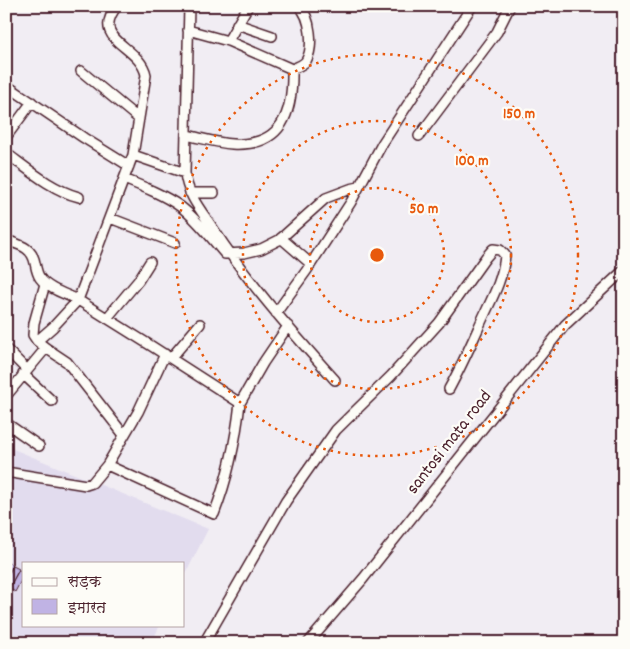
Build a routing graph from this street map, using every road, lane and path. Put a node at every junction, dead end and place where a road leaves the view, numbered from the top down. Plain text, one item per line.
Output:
1 (117, 6) edge
2 (189, 6) edge
3 (248, 6) edge
4 (300, 6) edge
5 (472, 6) edge
6 (510, 6) edge
7 (237, 24) junction
8 (188, 30) junction
9 (272, 36) dead end
10 (228, 41) junction
11 (292, 69) junction
12 (81, 71) dead end
13 (6, 85) edge
14 (32, 102) junction
15 (139, 119) junction
16 (186, 135) junction
17 (419, 136) dead end
18 (6, 137) edge
19 (6, 153) edge
20 (133, 155) junction
21 (129, 166) junction
22 (185, 173) junction
23 (124, 179) junction
24 (359, 187) junction
25 (190, 193) junction
26 (214, 193) dead end
27 (78, 197) dead end
28 (110, 218) junction
29 (281, 238) junction
30 (6, 240) edge
31 (175, 243) dead end
32 (229, 253) junction
33 (150, 262) dead end
34 (311, 264) junction
35 (624, 270) edge
36 (45, 284) junction
37 (78, 300) junction
38 (276, 313) junction
39 (107, 318) junction
40 (200, 324) dead end
41 (288, 326) junction
42 (37, 341) junction
43 (6, 348) edge
44 (46, 348) junction
45 (168, 356) junction
46 (25, 372) junction
47 (335, 380) dead end
48 (449, 389) dead end
49 (6, 396) edge
50 (52, 401) dead end
51 (240, 403) junction
52 (6, 423) edge
53 (124, 435) junction
54 (39, 446) dead end
55 (107, 465) junction
56 (6, 472) edge
57 (204, 643) edge
58 (308, 643) edge

1 - 15 street
2 - 8 street
3 - 7 street
4 - 11 street
5 - 24 street
6 - 17 street
7 - 9 street
7 - 10 street
8 - 10 street
8 - 16 street
10 - 11 street
11 - 16 street
12 - 15 street
13 - 14 street
14 - 18 street
14 - 21 street
15 - 20 street
16 - 22 street
19 - 27 street
20 - 21 street
20 - 22 street
21 - 23 street
22 - 25 street
23 - 28 street
23 - 32 street
24 - 29 street
24 - 34 street
25 - 26 street
25 - 32 street
28 - 31 street
28 - 37 street
29 - 32 street
29 - 34 street
30 - 36 street
32 - 38 street
33 - 39 street
34 - 38 street
35 - 58 street, santosi mata road
36 - 37 street
36 - 42 street
37 - 39 street
37 - 42 street
38 - 41 street
39 - 45 street
40 - 45 street
41 - 47 street
41 - 51 street
42 - 44 street
43 - 46 street
44 - 46 street
44 - 53 street
45 - 51 street
45 - 53 street
46 - 49 street
46 - 50 street
48 - 57 street
51 - 55 street
52 - 54 street
53 - 55 street
55 - 56 street

